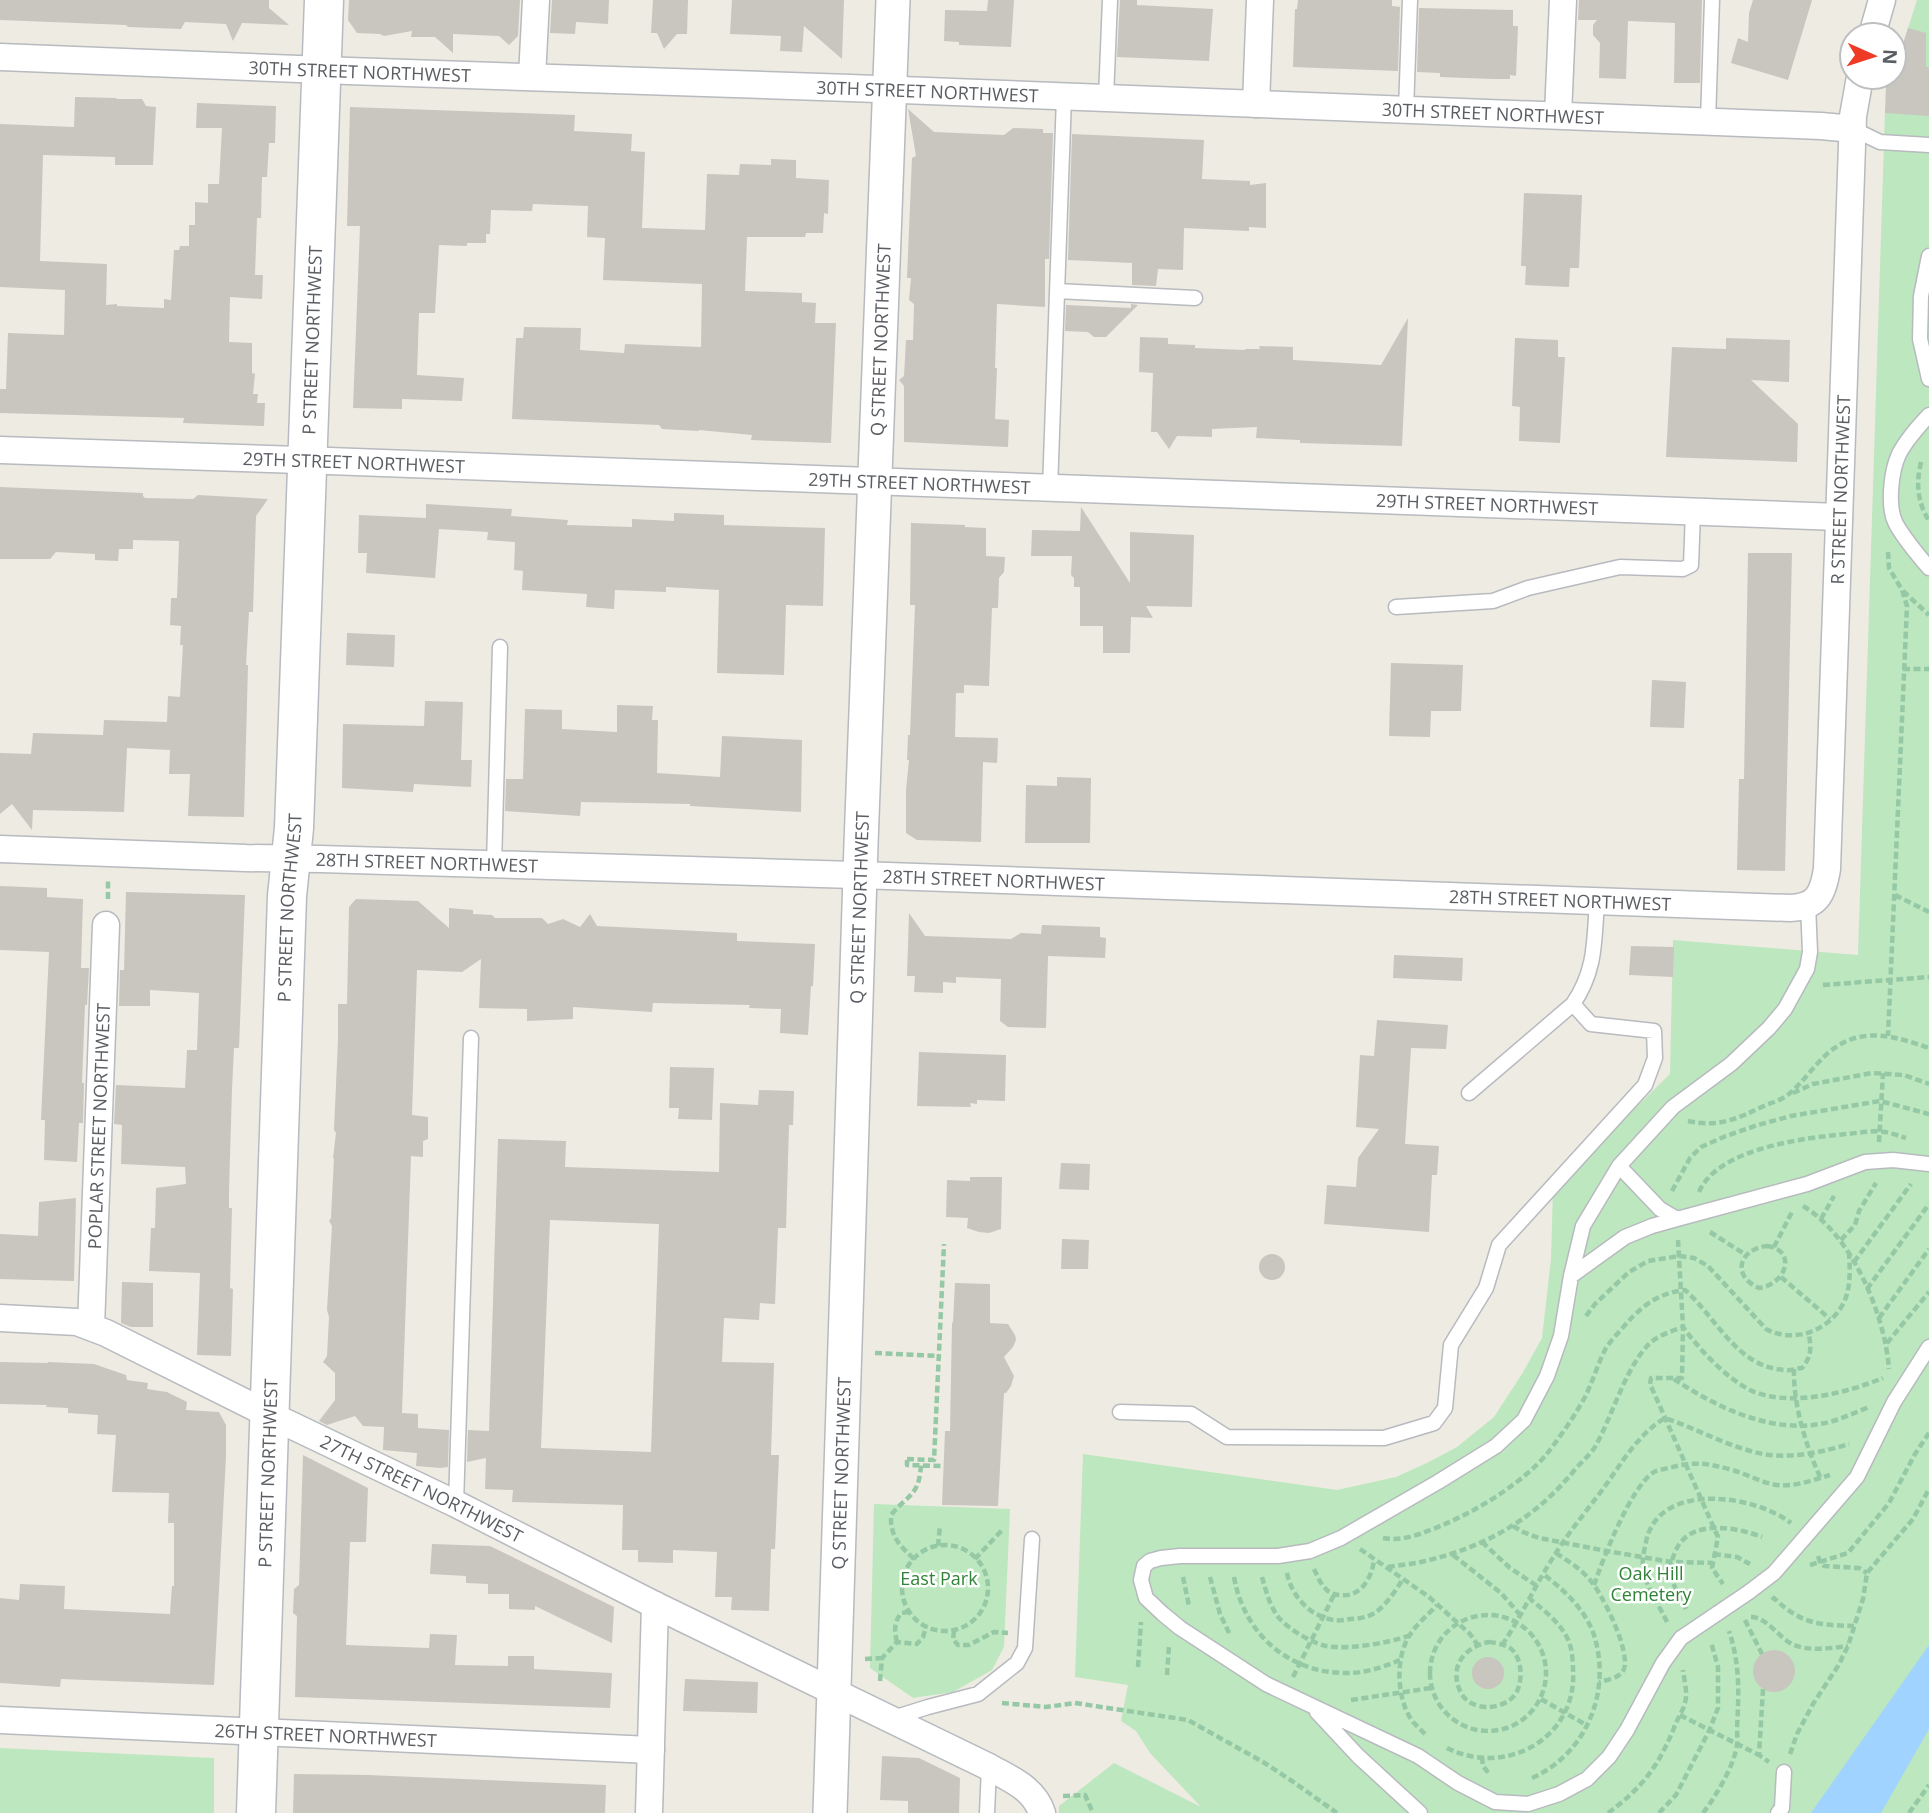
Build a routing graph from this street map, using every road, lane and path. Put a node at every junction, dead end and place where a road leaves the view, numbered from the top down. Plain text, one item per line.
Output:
1 (324, 0) edge
2 (536, 0) edge
3 (893, 0) edge
4 (1110, 0) edge
5 (1260, 0) edge
6 (1410, 0) edge
7 (1563, 0) edge
8 (1712, 0) edge
9 (1882, 0) edge
10 (1876, 21) edge
11 (0, 57) edge
12 (322, 70) junction
13 (532, 77) junction
14 (890, 89) junction
15 (1856, 91) edge
16 (1064, 97) junction
17 (1106, 99) junction
18 (1256, 104) junction
19 (1406, 110) junction
20 (1558, 115) junction
21 (1708, 121) junction
22 (1853, 129) junction
23 (1929, 145) edge
24 (1929, 256) edge
25 (1057, 291) junction
26 (1195, 298) dead end
27 (1929, 379) edge
28 (1929, 415) edge
29 (0, 450) edge
30 (1925, 457) dead end
31 (307, 460) junction
32 (874, 482) junction
33 (1050, 489) junction
34 (1693, 512) junction
35 (1839, 517) junction
36 (1929, 521) edge
37 (1894, 522) junction
38 (1929, 568) edge
39 (1902, 590) junction
40 (1396, 607) dead end
41 (1929, 615) edge
42 (500, 647) dead end
43 (1903, 669) junction
44 (1929, 669) edge
45 (0, 849) edge
46 (291, 859) junction
47 (494, 865) junction
48 (860, 876) junction
49 (108, 878) dead end
50 (108, 891) dead end
51 (1895, 895) junction
52 (1597, 901) junction
53 (1812, 903) junction
54 (1929, 912) edge
55 (107, 925) dead end
56 (1929, 977) edge
57 (1891, 980) junction
58 (1798, 987) junction
59 (1573, 1004) junction
60 (1888, 1036) junction
61 (471, 1038) dead end
62 (1929, 1048) edge
63 (1883, 1073) junction
64 (1929, 1084) edge
65 (1469, 1093) dead end
66 (1788, 1095) junction
67 (1880, 1101) junction
68 (1673, 1107) junction
69 (1929, 1114) edge
70 (1879, 1131) junction
71 (1913, 1140) dead end
72 (1881, 1160) junction
73 (1927, 1164) edge
74 (1619, 1166) junction
75 (1929, 1204) edge
76 (1660, 1209) junction
77 (1686, 1216) junction
78 (1840, 1240) junction
79 (944, 1244) dead end
80 (1774, 1247) junction
81 (1929, 1249) edge
82 (1849, 1253) junction
83 (1746, 1255) junction
84 (1679, 1256) junction
85 (1854, 1262) junction
86 (1571, 1276) junction
87 (1782, 1277) junction
88 (1681, 1290) junction
89 (1867, 1290) junction
90 (1929, 1292) edge
91 (0, 1318) edge
92 (1879, 1319) junction
93 (1830, 1320) junction
94 (91, 1326) junction
95 (1683, 1327) junction
96 (1809, 1334) junction
97 (1562, 1336) junction
98 (1886, 1344) junction
99 (1929, 1348) edge
100 (872, 1353) dead end
101 (939, 1356) junction
102 (1794, 1369) junction
103 (1673, 1378) junction
104 (1796, 1398) junction
105 (1120, 1412) dead end
106 (1889, 1414) junction
107 (270, 1415) junction
108 (1665, 1418) junction
109 (1803, 1426) junction
110 (1929, 1433) edge
111 (1877, 1437) junction
112 (1811, 1453) junction
113 (1685, 1463) junction
114 (921, 1465) junction
115 (943, 1466) dead end
116 (1864, 1466) junction
117 (1820, 1478) junction
118 (1929, 1489) edge
119 (1838, 1499) junction
120 (1701, 1500) junction
121 (456, 1504) junction
122 (940, 1526) dead end
123 (1513, 1526) junction
124 (1714, 1528) junction
125 (1003, 1529) dead end
126 (1356, 1529) junction
127 (1762, 1537) dead end
128 (1806, 1537) junction
129 (1032, 1539) dead end
130 (1564, 1541) junction
131 (1482, 1542) junction
132 (939, 1546) junction
133 (1310, 1551) junction
134 (1607, 1551) junction
135 (1556, 1553) junction
136 (1714, 1553) junction
137 (1452, 1554) junction
138 (1284, 1555) junction
139 (1180, 1556) junction
140 (1208, 1556) junction
141 (1230, 1556) junction
142 (1258, 1556) junction
143 (1643, 1557) junction
144 (914, 1559) junction
145 (975, 1559) junction
146 (1374, 1560) junction
147 (1671, 1562) junction
148 (1820, 1562) junction
149 (1713, 1563) junction
150 (1751, 1565) dead end
151 (1388, 1567) junction
152 (1804, 1569) dead end
153 (1867, 1573) junction
154 (1543, 1574) junction
155 (1403, 1578) junction
156 (1594, 1585) junction
157 (1537, 1586) junction
158 (1725, 1587) dead end
159 (1144, 1590) junction
160 (1780, 1592) dead end
161 (1334, 1595) junction
162 (1774, 1598) junction
163 (1530, 1599) junction
164 (655, 1605) junction
165 (1437, 1605) junction
166 (1766, 1607) dead end
167 (1686, 1609) dead end
168 (909, 1612) junction
169 (1521, 1616) junction
170 (1324, 1617) junction
171 (1457, 1622) junction
172 (1518, 1622) junction
173 (1704, 1622) junction
174 (1854, 1626) junction
175 (926, 1627) junction
176 (1729, 1630) dead end
177 (954, 1631) junction
178 (1026, 1633) junction
179 (1408, 1636) junction
180 (1198, 1640) junction
181 (1312, 1640) junction
182 (1679, 1641) junction
183 (897, 1642) junction
184 (1477, 1644) junction
185 (1502, 1645) junction
186 (1848, 1646) junction
187 (1762, 1654) dead end
188 (882, 1658) junction
189 (862, 1660) dead end
190 (1400, 1660) junction
191 (1299, 1664) junction
192 (1138, 1667) dead end
193 (1257, 1678) junction
194 (880, 1682) dead end
195 (1599, 1682) junction
196 (1432, 1688) junction
197 (1763, 1689) dead end
198 (835, 1692) junction
199 (1284, 1693) junction
200 (1402, 1693) junction
201 (978, 1694) junction
202 (1541, 1699) junction
203 (1306, 1703) junction
204 (1565, 1713) junction
205 (1680, 1715) junction
206 (891, 1719) junction
207 (0, 1720) edge
208 (1588, 1726) junction
209 (1709, 1731) junction
210 (259, 1732) junction
211 (1431, 1739) dead end
212 (1441, 1744) dead end
213 (1737, 1745) junction
214 (651, 1749) junction
215 (1759, 1755) junction
216 (1482, 1757) junction
217 (989, 1767) junction
218 (1784, 1772) junction
219 (1495, 1777) dead end
220 (1524, 1780) dead end
221 (1929, 1785) edge
222 (1041, 1810) edge
223 (256, 1813) edge
224 (649, 1813) edge
225 (830, 1813) edge
226 (987, 1813) edge
227 (1337, 1813) edge
228 (1420, 1813) edge
229 (1608, 1813) edge
230 (1659, 1813) edge
231 (1703, 1813) edge
232 (1778, 1813) edge
233 (1909, 1813) edge

1 - 12 main road, P STREET NORTHWEST
2 - 13 street
3 - 14 street, Q STREET NORTHWEST
4 - 17 lane
5 - 18 street
6 - 19 lane
7 - 20 street
8 - 21 lane
9 - 10 street
11 - 12 street, 30TH STREET NORTHWEST
12 - 13 street, 30TH STREET NORTHWEST
12 - 31 main road, P STREET NORTHWEST
13 - 14 street, 30TH STREET NORTHWEST
14 - 16 street, 30TH STREET NORTHWEST
14 - 32 street, Q STREET NORTHWEST
15 - 22 street, R STREET NORTHWEST
16 - 17 street, 30TH STREET NORTHWEST
16 - 25 lane
17 - 18 street, 30TH STREET NORTHWEST
18 - 19 street, 30TH STREET NORTHWEST
19 - 20 street, 30TH STREET NORTHWEST
20 - 21 street, 30TH STREET NORTHWEST
21 - 22 street, 30TH STREET NORTHWEST
22 - 23 lane
22 - 35 street, R STREET NORTHWEST
24 - 27 lane
25 - 26 lane
25 - 33 lane
28 - 37 lane
29 - 31 street, 29TH STREET NORTHWEST
30 - 36 path
31 - 32 street, 29TH STREET NORTHWEST
31 - 46 main road, P STREET NORTHWEST
32 - 33 street, 29TH STREET NORTHWEST
32 - 48 street, Q STREET NORTHWEST
33 - 34 street, 29TH STREET NORTHWEST
34 - 35 street, 29TH STREET NORTHWEST
34 - 40 lane
35 - 53 street, R STREET NORTHWEST
37 - 38 lane
37 - 39 path
39 - 41 path
39 - 43 path
42 - 47 lane
43 - 44 path
43 - 51 path
45 - 46 street, 28TH STREET NORTHWEST
46 - 47 street, 28TH STREET NORTHWEST
46 - 107 main road, P STREET NORTHWEST
47 - 48 street, 28TH STREET NORTHWEST
48 - 52 street, 28TH STREET NORTHWEST
48 - 198 street, Q STREET NORTHWEST
49 - 50 path
51 - 54 path
51 - 57 path
52 - 53 street, 28TH STREET NORTHWEST
52 - 59 lane
53 - 58 lane
55 - 94 street, POPLAR STREET NORTHWEST
56 - 57 path
57 - 58 path
57 - 60 path
58 - 68 lane
59 - 65 lane
59 - 105 lane
60 - 62 path
60 - 66 path
61 - 121 lane
63 - 64 path
63 - 66 path
63 - 67 path
66 - 68 path
67 - 69 path
67 - 70 path
67 - 76 path
68 - 74 lane
70 - 71 path
70 - 72 path
70 - 77 path
72 - 73 lane
72 - 77 lane
72 - 78 path
73 - 85 path
74 - 76 lane
74 - 86 lane
75 - 89 path
76 - 77 lane
77 - 83 path
77 - 84 path
77 - 86 lane
78 - 80 path
78 - 82 path
79 - 101 path
80 - 83 path
80 - 87 path
81 - 92 path
82 - 85 path
82 - 93 path
83 - 87 path
84 - 88 path
84 - 96 path
84 - 97 path
85 - 89 path
86 - 97 lane
87 - 93 path
88 - 95 path
88 - 102 path
88 - 126 path
89 - 92 path
90 - 98 path
91 - 94 street, 27TH STREET NORTHWEST
92 - 98 path
93 - 96 path
94 - 107 street, 27TH STREET NORTHWEST
95 - 103 path
95 - 104 path
95 - 123 path
96 - 102 path
97 - 126 lane
98 - 104 path
99 - 106 lane
100 - 101 path
101 - 114 path
102 - 104 path
103 - 108 path
103 - 109 path
104 - 109 path
106 - 109 path
106 - 111 lane
107 - 121 street, 27TH STREET NORTHWEST
107 - 210 main road, P STREET NORTHWEST
108 - 112 path
108 - 113 path
108 - 130 path
109 - 112 path
110 - 148 path
111 - 112 path
111 - 116 lane
112 - 117 path
113 - 117 path
113 - 120 path
113 - 134 path
114 - 115 path
114 - 144 path
116 - 117 path
116 - 119 lane
117 - 119 path
118 - 153 path
119 - 128 lane
120 - 124 path
120 - 128 path
120 - 143 path
121 - 164 street, 27TH STREET NORTHWEST
122 - 132 path
123 - 130 path
123 - 131 path
124 - 127 path
124 - 136 path
124 - 147 path
125 - 145 path
126 - 133 lane
126 - 146 path
128 - 148 path
128 - 173 lane, bridge
129 - 178 lane
130 - 134 path
130 - 135 path
131 - 137 path
131 - 157 path
132 - 144 path
132 - 145 path
133 - 138 lane
133 - 161 path
134 - 143 path
134 - 156 path
135 - 154 path
135 - 156 path
136 - 149 path
136 - 150 path
137 - 151 path
137 - 169 path
138 - 142 lane
138 - 170 path
139 - 140 lane
139 - 159 lane
139 - 180 path
140 - 141 lane
140 - 193 path
141 - 142 lane
141 - 191 path
142 - 181 path
143 - 147 path
143 - 182 path
144 - 168 path
145 - 177 path
146 - 151 path
146 - 161 path
147 - 149 path
147 - 167 path
148 - 152 path
148 - 153 path
149 - 158 path
151 - 155 path
153 - 174 path
154 - 157 path
154 - 195 path
155 - 165 path
155 - 170 path
156 - 195 path
157 - 163 path
159 - 180 lane
159 - 192 path
160 - 162 path
161 - 170 path
162 - 166 path
162 - 174 path
163 - 169 path
163 - 204 path
164 - 198 street, 27TH STREET NORTHWEST
164 - 214 street
165 - 171 path
165 - 179 path
168 - 175 path
168 - 183 path
169 - 172 path
170 - 181 path
171 - 172 path
171 - 184 path
171 - 196 path
172 - 185 path
172 - 202 path
173 - 182 lane
173 - 209 path
174 - 186 path
175 - 177 path
175 - 183 path
176 - 213 path
177 - 178 path
178 - 201 lane
179 - 181 path
179 - 190 path
180 - 193 lane
181 - 191 path
182 - 203 lane
182 - 205 path
183 - 188 path
184 - 185 path
184 - 185 path
186 - 187 path
186 - 218 path
188 - 189 path
188 - 194 path
190 - 191 path
190 - 200 path
191 - 199 path
193 - 199 lane
195 - 208 path
196 - 200 path
196 - 202 path
197 - 215 path
198 - 206 street
198 - 225 street, Q STREET NORTHWEST
199 - 203 lane
200 - 203 path
200 - 211 path
201 - 206 lane
201 - 227 path
202 - 204 path
203 - 228 lane
204 - 208 path
204 - 216 path
205 - 209 path
205 - 229 path
206 - 217 street
207 - 210 street, 26TH STREET NORTHWEST
208 - 220 path
209 - 213 path
209 - 230 path
210 - 214 street, 26TH STREET NORTHWEST
210 - 223 main road, P STREET NORTHWEST
212 - 216 path
213 - 215 path
213 - 231 path
214 - 224 street
215 - 218 path
216 - 219 path
217 - 222 street
217 - 226 lane
218 - 232 lane
221 - 233 path

